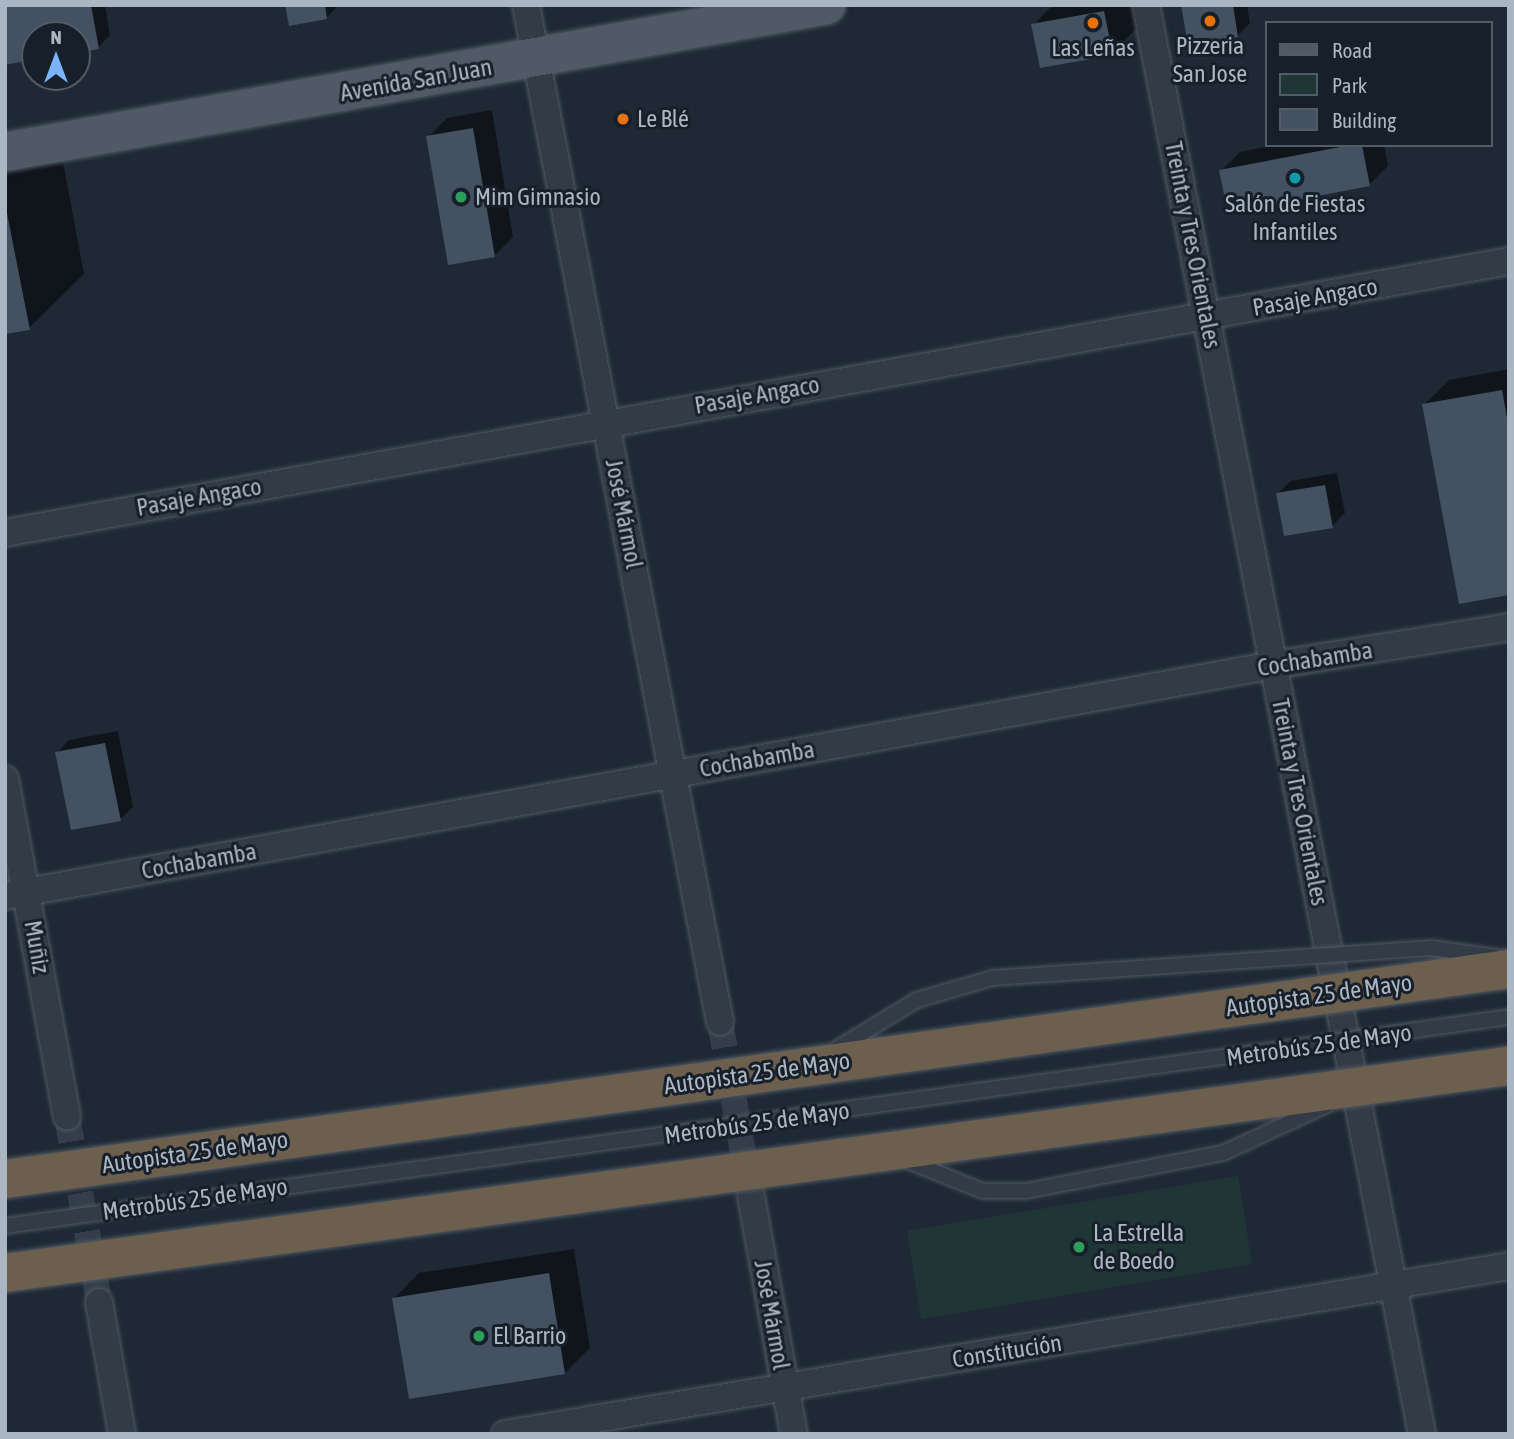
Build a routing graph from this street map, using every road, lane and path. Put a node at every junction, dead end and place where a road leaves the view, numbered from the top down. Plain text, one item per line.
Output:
1 (526, 5) edge
2 (826, 5) edge
3 (1146, 5) edge
4 (537, 58) junction
5 (5, 152) edge
6 (1509, 261) edge
7 (1207, 317) junction
8 (607, 422) junction
9 (5, 533) edge
10 (1509, 627) edge
11 (1273, 665) junction
12 (674, 774) junction
13 (5, 779) edge
14 (17, 894) edge
15 (1509, 958) edge
16 (1509, 969) edge
17 (1509, 1017) edge
18 (720, 1022) tunnel mouth
19 (810, 1066) junction
20 (1509, 1066) edge
21 (1374, 1084) junction
22 (67, 1116) tunnel mouth
23 (886, 1151) junction
24 (5, 1179) edge
25 (751, 1196) tunnel mouth
26 (5, 1226) edge
27 (1509, 1266) edge
28 (5, 1273) edge
29 (1394, 1287) junction
30 (99, 1301) tunnel mouth
31 (785, 1388) junction
32 (122, 1434) edge
33 (505, 1434) edge
34 (794, 1434) edge
35 (1422, 1434) edge

1 - 4 street, José Mármol
2 - 4 main road, Avenida San Juan
3 - 7 street, Treinta y Tres Orientales
4 - 5 main road, Avenida San Juan
4 - 8 street, José Mármol
6 - 7 street, Pasaje Angaco
7 - 8 street, Pasaje Angaco
7 - 11 street, Treinta y Tres Orientales
8 - 9 street, Pasaje Angaco
8 - 12 street, José Mármol
10 - 11 street, Cochabamba
11 - 12 street, Cochabamba
11 - 29 street, Treinta y Tres Orientales
12 - 14 street, Cochabamba
12 - 18 street, José Mármol
13 - 14 street, Muñiz
14 - 22 street, Muñiz
15 - 19 lane, bridge
16 - 19 highway, Autopista 25 de Mayo, bridge
17 - 26 lane, Metrobús 25 de Mayo, bridge
19 - 24 highway, Autopista 25 de Mayo, bridge
20 - 21 highway, bridge
21 - 23 highway, bridge
21 - 23 lane, bridge
23 - 28 highway, bridge
25 - 31 street, José Mármol
27 - 29 street, Constitución
29 - 31 street, Constitución
29 - 35 street, Treinta y Tres Orientales
30 - 32 street
31 - 33 street, Constitución
31 - 34 street, José Mármol

